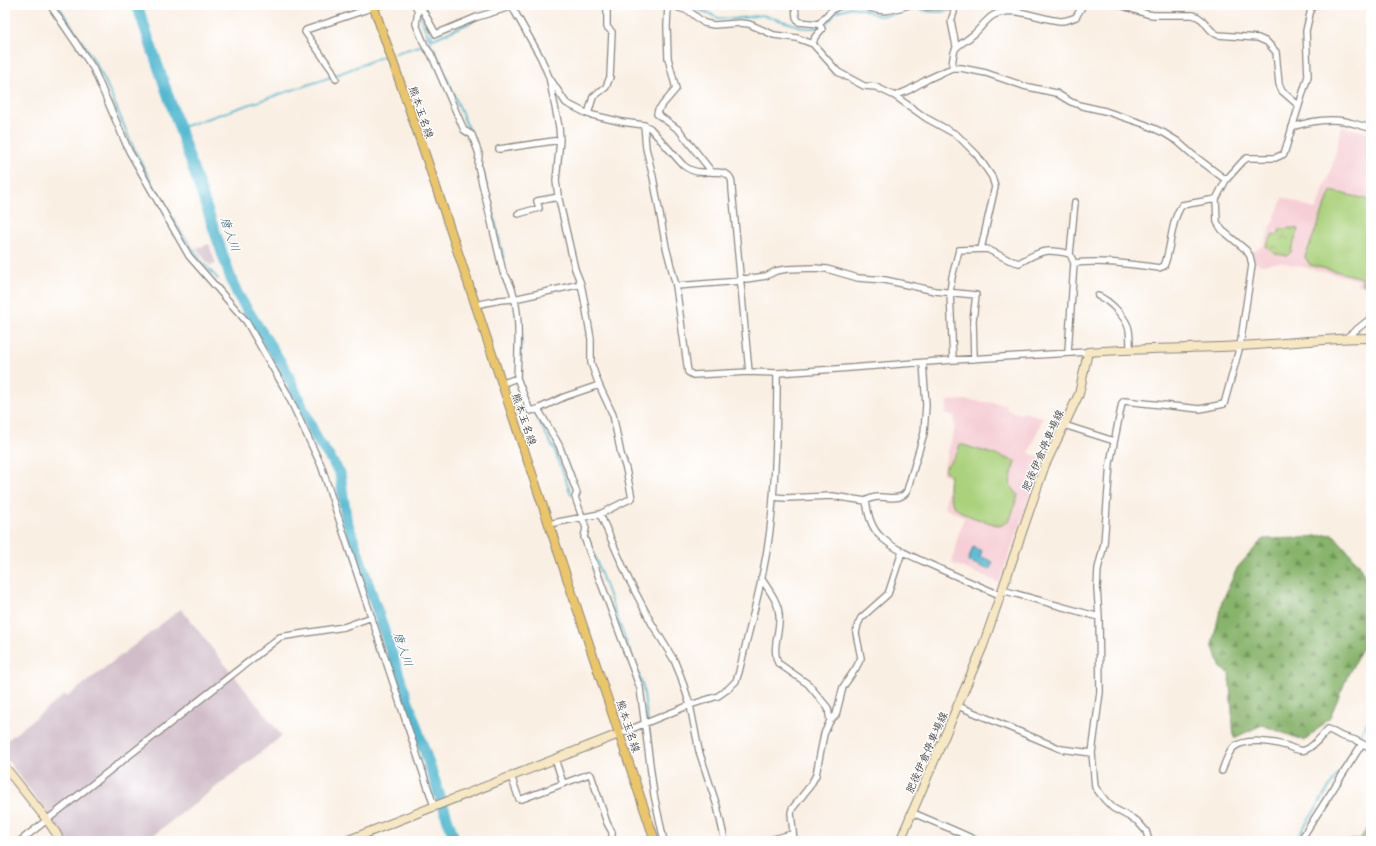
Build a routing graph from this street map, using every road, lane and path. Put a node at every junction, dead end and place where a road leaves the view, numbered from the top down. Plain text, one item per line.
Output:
1 (50, 5) edge
2 (513, 5) edge
3 (607, 5) edge
4 (668, 5) edge
5 (675, 5) edge
6 (795, 5) edge
7 (843, 5) edge
8 (863, 5) edge
9 (909, 5) edge
10 (919, 5) edge
11 (1083, 5) edge
12 (1120, 5) edge
13 (1312, 5) edge
14 (375, 6) edge
15 (416, 7) edge
16 (953, 7) edge
17 (820, 26) junction
18 (813, 44) junction
19 (956, 46) junction
20 (952, 68) junction
21 (335, 77) dead end
22 (549, 77) junction
23 (895, 96) junction
24 (1298, 105) junction
25 (588, 114) junction
26 (644, 125) junction
27 (1292, 127) junction
28 (1371, 128) edge
29 (560, 140) junction
30 (499, 149) dead end
31 (712, 172) junction
32 (1226, 180) junction
33 (559, 197) junction
34 (1216, 199) junction
35 (1075, 202) dead end
36 (518, 214) dead end
37 (981, 249) junction
38 (1070, 254) junction
39 (1074, 263) junction
40 (740, 279) junction
41 (581, 284) junction
42 (676, 286) junction
43 (950, 292) junction
44 (1098, 296) dead end
45 (514, 299) junction
46 (475, 305) junction
47 (1371, 318) edge
48 (1346, 338) junction
49 (1371, 338) edge
50 (1240, 346) junction
51 (1130, 349) junction
52 (1068, 352) junction
53 (1088, 352) junction
54 (974, 358) junction
55 (953, 360) junction
56 (923, 363) junction
57 (749, 372) junction
58 (777, 372) junction
59 (517, 378) junction
60 (501, 384) junction
61 (599, 385) junction
62 (535, 410) junction
63 (1064, 425) junction
64 (1114, 441) junction
65 (773, 497) junction
66 (866, 501) junction
67 (600, 514) junction
68 (582, 517) junction
69 (548, 524) junction
70 (902, 552) junction
71 (761, 578) junction
72 (1001, 592) junction
73 (372, 617) junction
74 (1099, 617) junction
75 (690, 706) junction
76 (958, 706) junction
77 (830, 720) junction
78 (649, 722) junction
79 (619, 734) junction
80 (1362, 744) junction
81 (1371, 748) edge
82 (1092, 753) junction
83 (555, 759) junction
84 (5, 767) edge
85 (1222, 771) dead end
86 (511, 776) junction
87 (563, 783) junction
88 (439, 804) junction
89 (911, 812) junction
90 (47, 820) junction
91 (792, 834) junction
92 (20, 841) edge
93 (60, 841) edge
94 (346, 841) edge
95 (612, 841) edge
96 (655, 841) edge
97 (664, 841) edge
98 (725, 841) edge
99 (766, 841) edge
100 (794, 841) edge
101 (900, 841) edge
102 (977, 841) edge
103 (1149, 841) edge
104 (1300, 841) edge

1 - 73 street
2 - 15 street
2 - 22 street
3 - 25 street
4 - 31 street
5 - 18 street
6 - 17 street
7 - 17 street
8 - 9 street
10 - 16 street
11 - 19 street
12 - 24 street
13 - 24 street
14 - 21 street
14 - 46 main road, 熊本玉名線
15 - 45 street
16 - 19 street
17 - 18 street
18 - 23 street
19 - 20 street
20 - 23 street
20 - 32 street
22 - 25 street
22 - 29 street
23 - 37 street
24 - 27 street
25 - 26 street
26 - 31 street
26 - 42 street
27 - 28 street
27 - 32 street
29 - 30 street
29 - 33 street
31 - 40 street
32 - 34 street
33 - 36 street
33 - 41 street
34 - 39 street
34 - 50 street
35 - 38 street
37 - 38 street
37 - 43 street
38 - 39 street
39 - 52 street
40 - 42 street
40 - 43 street
40 - 57 street
41 - 45 street
41 - 61 street
42 - 57 street
43 - 54 street
43 - 55 street
44 - 51 street
45 - 46 street
45 - 59 street
46 - 60 main road, 熊本玉名線
47 - 48 street
48 - 49 main road
48 - 50 main road
50 - 51 main road
50 - 64 street
51 - 53 main road
52 - 53 street
52 - 54 street
53 - 63 main road, 肥後伊倉停車場線
54 - 55 street
55 - 56 street
56 - 58 street
56 - 66 street
57 - 58 street
58 - 65 street
59 - 60 street
59 - 62 street
60 - 69 main road, 熊本玉名線
61 - 62 street
61 - 67 street
62 - 68 street
63 - 64 street
63 - 72 main road, 肥後伊倉停車場線
64 - 74 street
65 - 66 street
65 - 71 street
66 - 70 street
67 - 68 street
67 - 75 street
68 - 69 street
68 - 78 street
69 - 79 main road, 熊本玉名線
70 - 72 street
70 - 77 street
71 - 75 street
71 - 77 street
72 - 74 street
72 - 76 main road, 肥後伊倉停車場線
73 - 88 street
73 - 90 street
74 - 82 street
75 - 78 street
75 - 98 street
76 - 82 street
76 - 89 main road, 肥後伊倉停車場線
77 - 91 street
78 - 79 street
78 - 97 street
79 - 83 main road
79 - 96 main road, 熊本玉名線
80 - 81 street
80 - 85 street
80 - 104 street
82 - 103 street
83 - 86 main road
83 - 87 street
84 - 90 main road
86 - 87 street
86 - 88 main road
87 - 95 street
88 - 94 main road
89 - 101 main road, 肥後伊倉停車場線
89 - 102 street
90 - 92 street
90 - 93 main road
91 - 99 street
91 - 100 street

